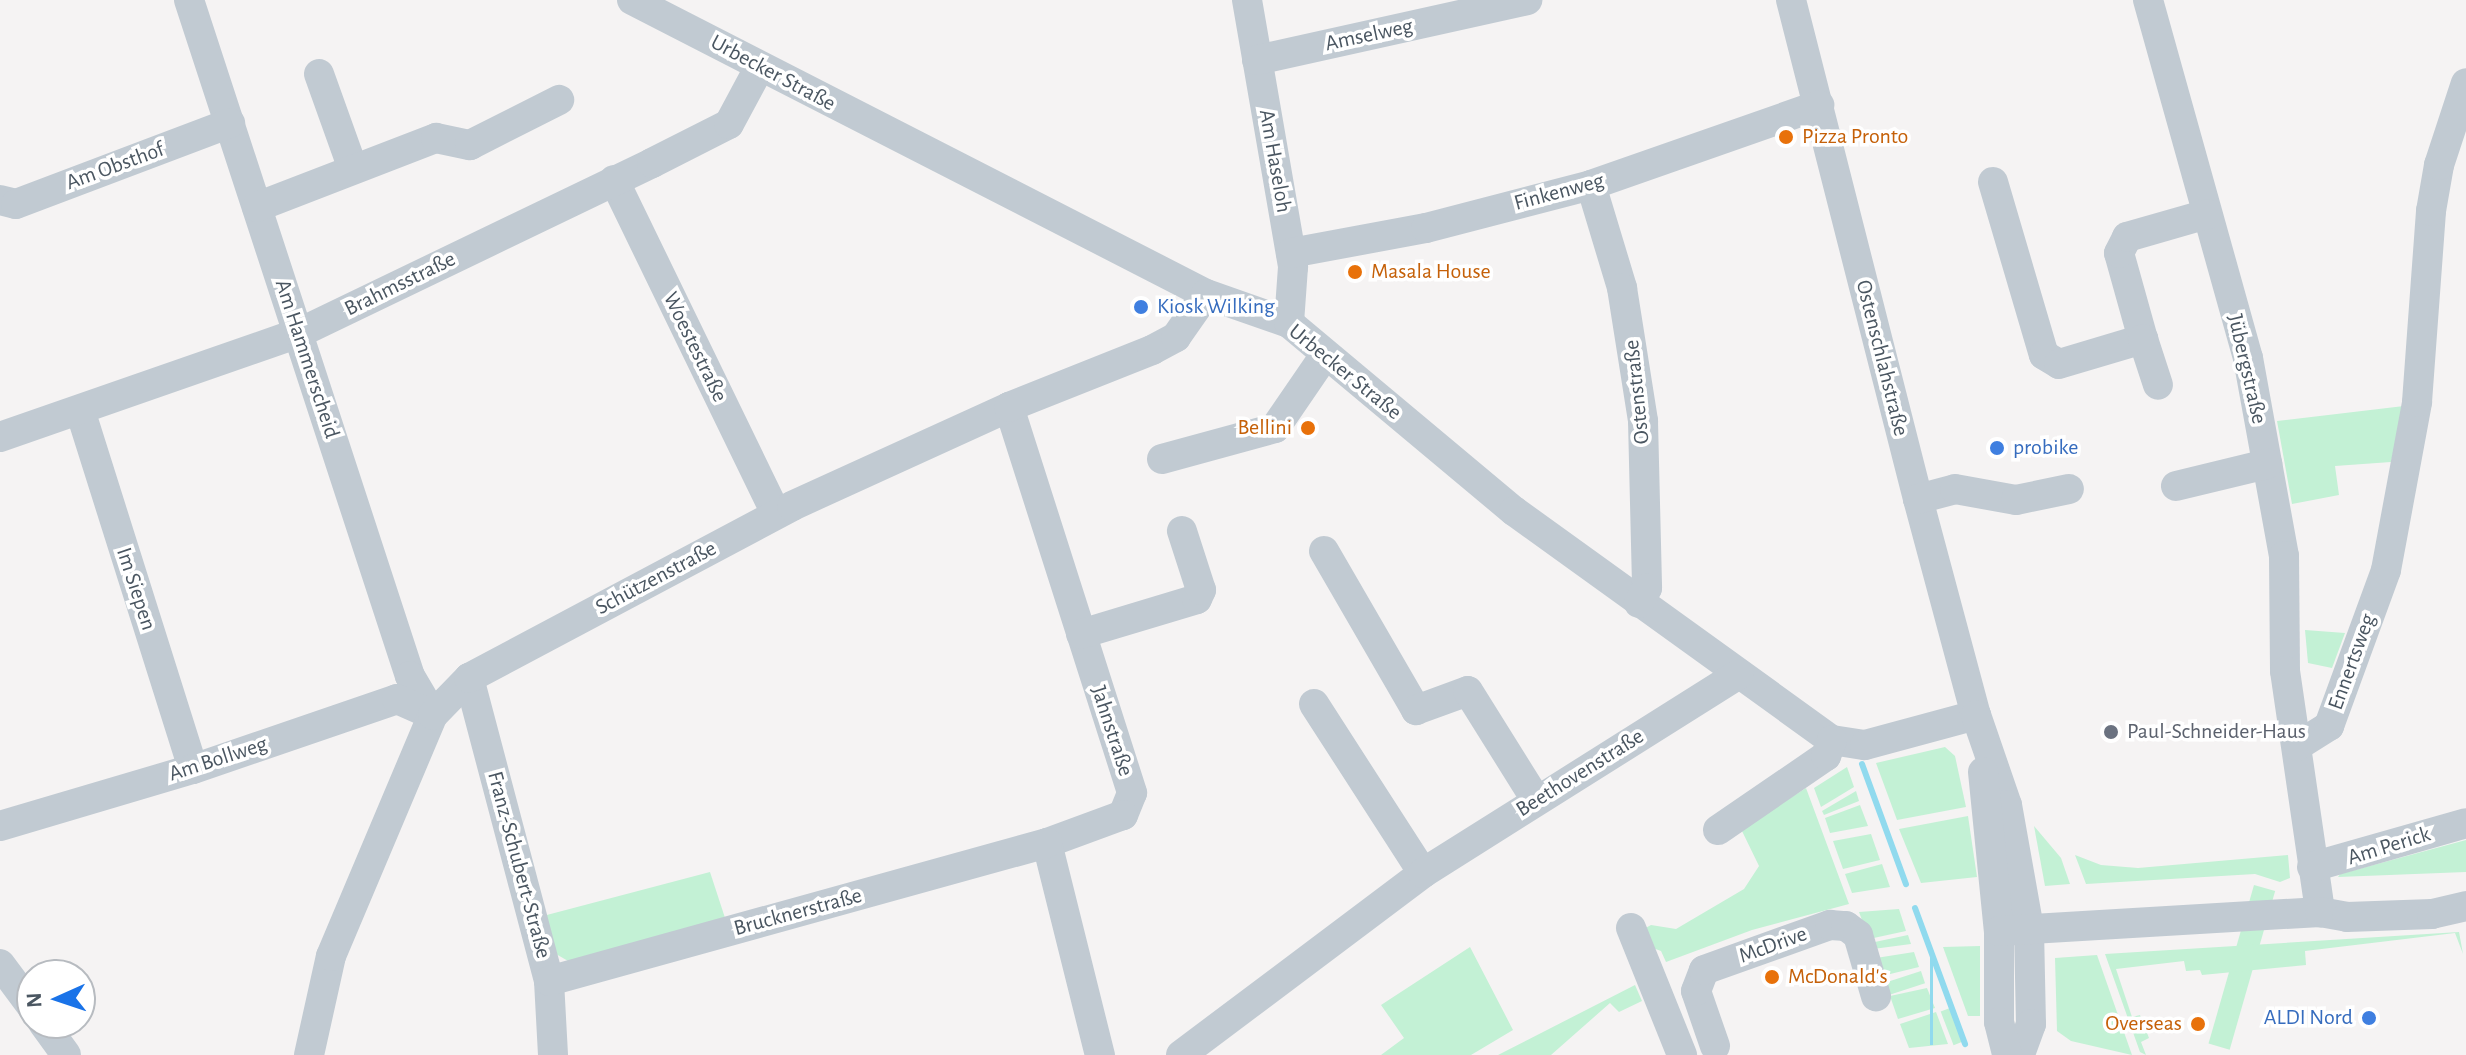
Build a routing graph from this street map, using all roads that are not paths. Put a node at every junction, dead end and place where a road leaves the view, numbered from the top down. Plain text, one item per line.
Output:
1 (189, 0) edge
2 (632, 0) edge
3 (1247, 0) edge
4 (1527, 0) edge
5 (1791, 0) edge
6 (2148, 0) edge
7 (1472, 6) edge
8 (1257, 60) junction
9 (759, 68) junction
10 (319, 74) dead end
11 (2466, 83) edge
12 (559, 100) dead end
13 (1819, 105) junction
14 (230, 123) junction
15 (353, 169) junction
16 (614, 180) junction
17 (1993, 182) dead end
18 (1591, 185) junction
19 (0, 200) edge
20 (257, 207) junction
21 (2207, 214) junction
22 (1291, 253) junction
23 (1206, 294) junction
24 (1289, 323) junction
25 (299, 333) junction
26 (2143, 339) junction
27 (1325, 355) junction
28 (2158, 385) dead end
29 (1009, 407) junction
30 (80, 410) junction
31 (0, 437) edge
32 (1162, 459) dead end
33 (2267, 464) junction
34 (2176, 486) dead end
35 (2069, 489) dead end
36 (1918, 499) junction
37 (776, 514) junction
38 (1182, 531) dead end
39 (1324, 551) dead end
40 (1639, 603) junction
41 (1081, 634) junction
42 (1739, 674) junction
43 (469, 678) junction
44 (1314, 704) dead end
45 (433, 715) junction
46 (1976, 715) junction
47 (1832, 740) junction
48 (2297, 746) junction
49 (193, 769) junction
50 (1536, 800) junction
51 (2466, 823) edge
52 (0, 826) edge
53 (1718, 830) dead end
54 (1047, 843) junction
55 (2312, 867) junction
56 (1423, 873) junction
57 (2466, 903) edge
58 (2320, 912) junction
59 (2029, 929) junction
60 (1999, 931) junction
61 (1637, 939) dead end
62 (0, 964) edge
63 (549, 981) junction
64 (16, 986) edge
65 (1876, 996) dead end
66 (1715, 1046) dead end
67 (309, 1055) edge
68 (553, 1055) edge
69 (1100, 1055) edge
70 (1181, 1055) edge
71 (1682, 1055) edge
72 (2007, 1055) edge
73 (2020, 1055) edge

1 - 14 street, Am Hammerscheid
2 - 9 street, Urbecker Straße
3 - 8 street, Am Haseloh
4 - 7 street, Amselweg
5 - 13 street, Ostenschlahstraße
6 - 21 street, Jübergstraße
7 - 8 street, Amselweg
8 - 22 street, Am Haseloh
9 - 16 street, Brahmsstraße
9 - 23 street, Urbecker Straße
10 - 15 street
11 - 48 street, Ennertsweg
12 - 15 street
13 - 18 street, Finkenweg
13 - 36 street, Ostenschlahstraße
14 - 19 street, Am Obsthof
14 - 20 street, Am Hammerscheid
15 - 20 street
16 - 25 street, Brahmsstraße
16 - 37 street, Woestestraße
17 - 26 street
18 - 22 street, Finkenweg
18 - 40 street, Ostenstraße
20 - 25 street, Am Hammerscheid
21 - 26 street
21 - 33 street, Jübergstraße
22 - 24 street, Am Haseloh
23 - 24 street, Urbecker Straße
23 - 29 street, Schützenstraße
24 - 27 street, Urbecker Straße
25 - 30 street, Brahmsstraße
25 - 45 street, Am Hammerscheid
26 - 28 street
27 - 32 street
27 - 40 street, Urbecker Straße
29 - 37 street, Schützenstraße
29 - 41 street, Jahnstraße
30 - 31 street, Brahmsstraße
30 - 49 street, Im Siepen
33 - 34 street
33 - 48 street, Jübergstraße
35 - 36 street
36 - 46 street, Ostenschlahstraße
37 - 43 street, Schützenstraße
38 - 41 street
39 - 50 street
40 - 42 street, Urbecker Straße
41 - 54 street, Jahnstraße
42 - 47 street, Urbecker Straße
42 - 50 street, Beethovenstraße
43 - 45 street, Schützenstraße
43 - 63 street, Franz-Schubert-Straße
44 - 56 street
45 - 49 street, Am Bollweg
45 - 67 street, Schützenstraße
46 - 47 street
46 - 59 street, Ostenschlahstraße
46 - 60 street, Ostenschlahstraße
47 - 53 street
48 - 55 street
49 - 52 street, Am Bollweg
50 - 56 street, Beethovenstraße
51 - 55 street, Am Perick
54 - 63 street, Brucknerstraße
54 - 69 street
55 - 58 street
56 - 70 street, Beethovenstraße
57 - 58 street
58 - 59 street
59 - 60 street
59 - 73 street, Ostenschlahstraße
60 - 72 street, Ostenschlahstraße
61 - 71 street
62 - 64 street
63 - 68 street, Franz-Schubert-Straße
65 - 66 street, McDrive

